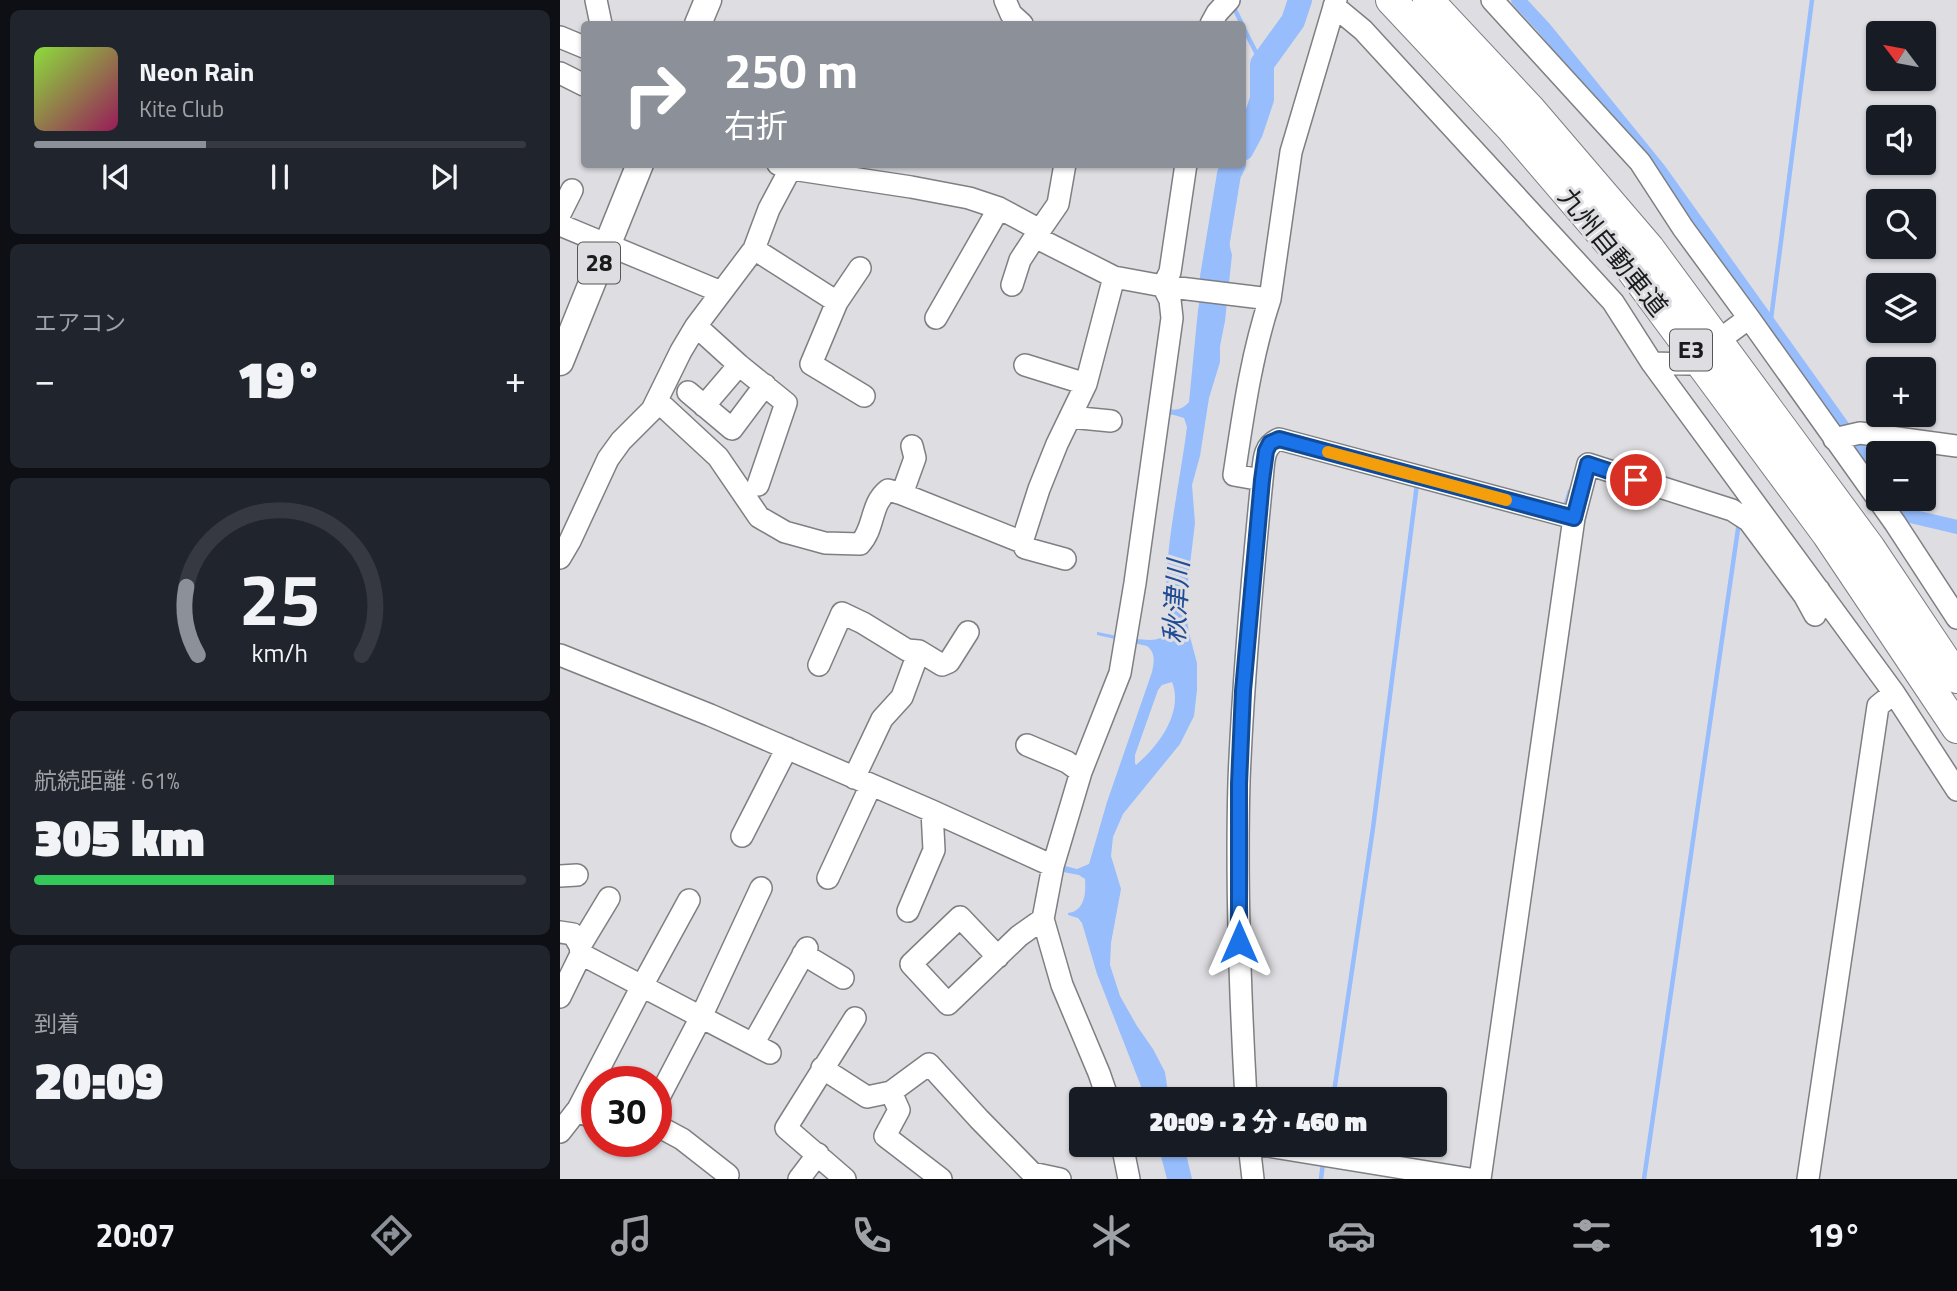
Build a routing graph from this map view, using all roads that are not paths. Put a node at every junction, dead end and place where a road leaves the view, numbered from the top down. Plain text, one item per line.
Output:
1 (708, 0) edge
2 (1229, 0) edge
3 (1391, 0) edge
4 (1428, 0) edge
5 (1492, 0) edge
6 (1335, 3) edge
7 (699, 21) edge
8 (1213, 21) edge
9 (560, 37) edge
10 (581, 46) edge
11 (560, 74) edge
12 (581, 92) edge
13 (638, 168) edge
14 (787, 168) edge
15 (810, 168) edge
16 (1064, 168) edge
17 (1185, 168) edge
18 (833, 170) edge
19 (872, 173) edge
20 (572, 190) dead end
21 (999, 208) junction
22 (560, 214) edge
23 (560, 225) edge
24 (1037, 234) junction
25 (606, 245) junction
26 (754, 249) junction
27 (860, 268) dead end
28 (1114, 277) junction
29 (1012, 285) dead end
30 (1163, 286) junction
31 (721, 292) junction
32 (1264, 299) junction
33 (837, 302) junction
34 (936, 318) dead end
35 (1749, 318) junction
36 (696, 326) junction
37 (1730, 332) dead end
38 (560, 362) edge
39 (1652, 363) junction
40 (1689, 364) dead end
41 (739, 365) junction
42 (1025, 365) dead end
43 (1086, 384) junction
44 (765, 386) junction
45 (688, 392) dead end
46 (864, 396) dead end
47 (657, 403) junction
48 (704, 406) junction
49 (1070, 416) junction
50 (1111, 421) dead end
51 (1834, 439) junction
52 (912, 446) dead end
53 (1957, 446) edge
54 (1262, 480) junction
55 (758, 485) dead end
56 (902, 494) junction
57 (1574, 518) junction
58 (1022, 542) junction
59 (560, 558) edge
60 (1065, 559) dead end
61 (1811, 593) junction
62 (1815, 615) dead end
63 (1957, 618) edge
64 (968, 632) dead end
65 (919, 651) junction
66 (560, 655) edge
67 (819, 665) dead end
68 (1957, 678) edge
69 (1894, 693) junction
70 (1957, 728) edge
71 (1027, 745) dead end
72 (787, 748) junction
73 (1081, 772) junction
74 (863, 781) junction
75 (1957, 790) edge
76 (932, 811) junction
77 (742, 836) dead end
78 (1053, 866) junction
79 (828, 878) dead end
80 (761, 888) dead end
81 (608, 898) dead end
82 (689, 901) dead end
83 (908, 911) dead end
84 (1043, 919) junction
85 (560, 932) edge
86 (580, 950) junction
87 (998, 957) dead end
88 (843, 978) dead end
89 (642, 986) junction
90 (560, 997) edge
91 (701, 1017) junction
92 (855, 1018) dead end
93 (822, 1068) junction
94 (672, 1072) edge
95 (1104, 1087) edge
96 (1245, 1087) edge
97 (891, 1092) junction
98 (578, 1109) junction
99 (581, 1111) edge
100 (560, 1132) edge
101 (672, 1134) edge
102 (818, 1154) junction
103 (1125, 1157) edge
104 (1250, 1157) edge
105 (1335, 1157) edge
106 (728, 1175) dead end
107 (937, 1178) edge
108 (799, 1179) edge
109 (845, 1179) edge
110 (1060, 1179) edge
111 (1129, 1179) edge
112 (1253, 1179) edge
113 (1470, 1179) edge
114 (1480, 1179) edge
115 (1808, 1179) edge

1 - 7 main road
2 - 8 street
3 - 70 highway, 九州自動車道 / E3
4 - 68 highway, 九州自動車道 / E3
5 - 35 street
6 - 32 street
6 - 39 street
9 - 10 street
11 - 12 street
13 - 25 main road, 28
14 - 26 street
15 - 18 street
16 - 24 street
17 - 30 street
18 - 19 street
19 - 21 street
20 - 22 street
21 - 24 street
21 - 34 street
23 - 25 street
24 - 28 street
24 - 29 street
25 - 31 street
25 - 38 main road, 28
26 - 31 street
26 - 33 street
27 - 33 street
28 - 30 street
28 - 43 street
30 - 32 street
30 - 73 street
31 - 36 street
32 - 54 street
33 - 46 street
35 - 37 street
35 - 51 street
36 - 41 street
36 - 47 street
39 - 40 street
39 - 61 street
41 - 44 street
41 - 48 street
42 - 43 street
43 - 49 street
44 - 48 street
44 - 55 street
45 - 48 street
47 - 56 street
47 - 59 street
49 - 50 street
49 - 58 street
51 - 53 street
51 - 63 street
52 - 56 street
54 - 57 street
54 - 96 street
56 - 58 street
57 - 61 street
57 - 114 street
58 - 60 street
61 - 62 street
61 - 69 street
64 - 65 street
65 - 67 street
65 - 74 street
66 - 72 street
69 - 75 street
69 - 115 street
71 - 73 street
72 - 74 street
72 - 77 street
73 - 78 street
74 - 76 street
74 - 79 street
76 - 78 street
76 - 83 street
78 - 84 street
80 - 91 street
81 - 86 street
82 - 89 street
84 - 87 street
84 - 95 street
85 - 86 street
86 - 89 street
86 - 90 street
88 - 91 street
89 - 91 street
89 - 98 street
91 - 94 street
92 - 93 street
93 - 97 street
93 - 102 street
97 - 107 street
97 - 110 street
98 - 99 street
98 - 100 street
101 - 106 street
102 - 108 street
102 - 109 street
103 - 111 street
104 - 112 street
105 - 113 street

